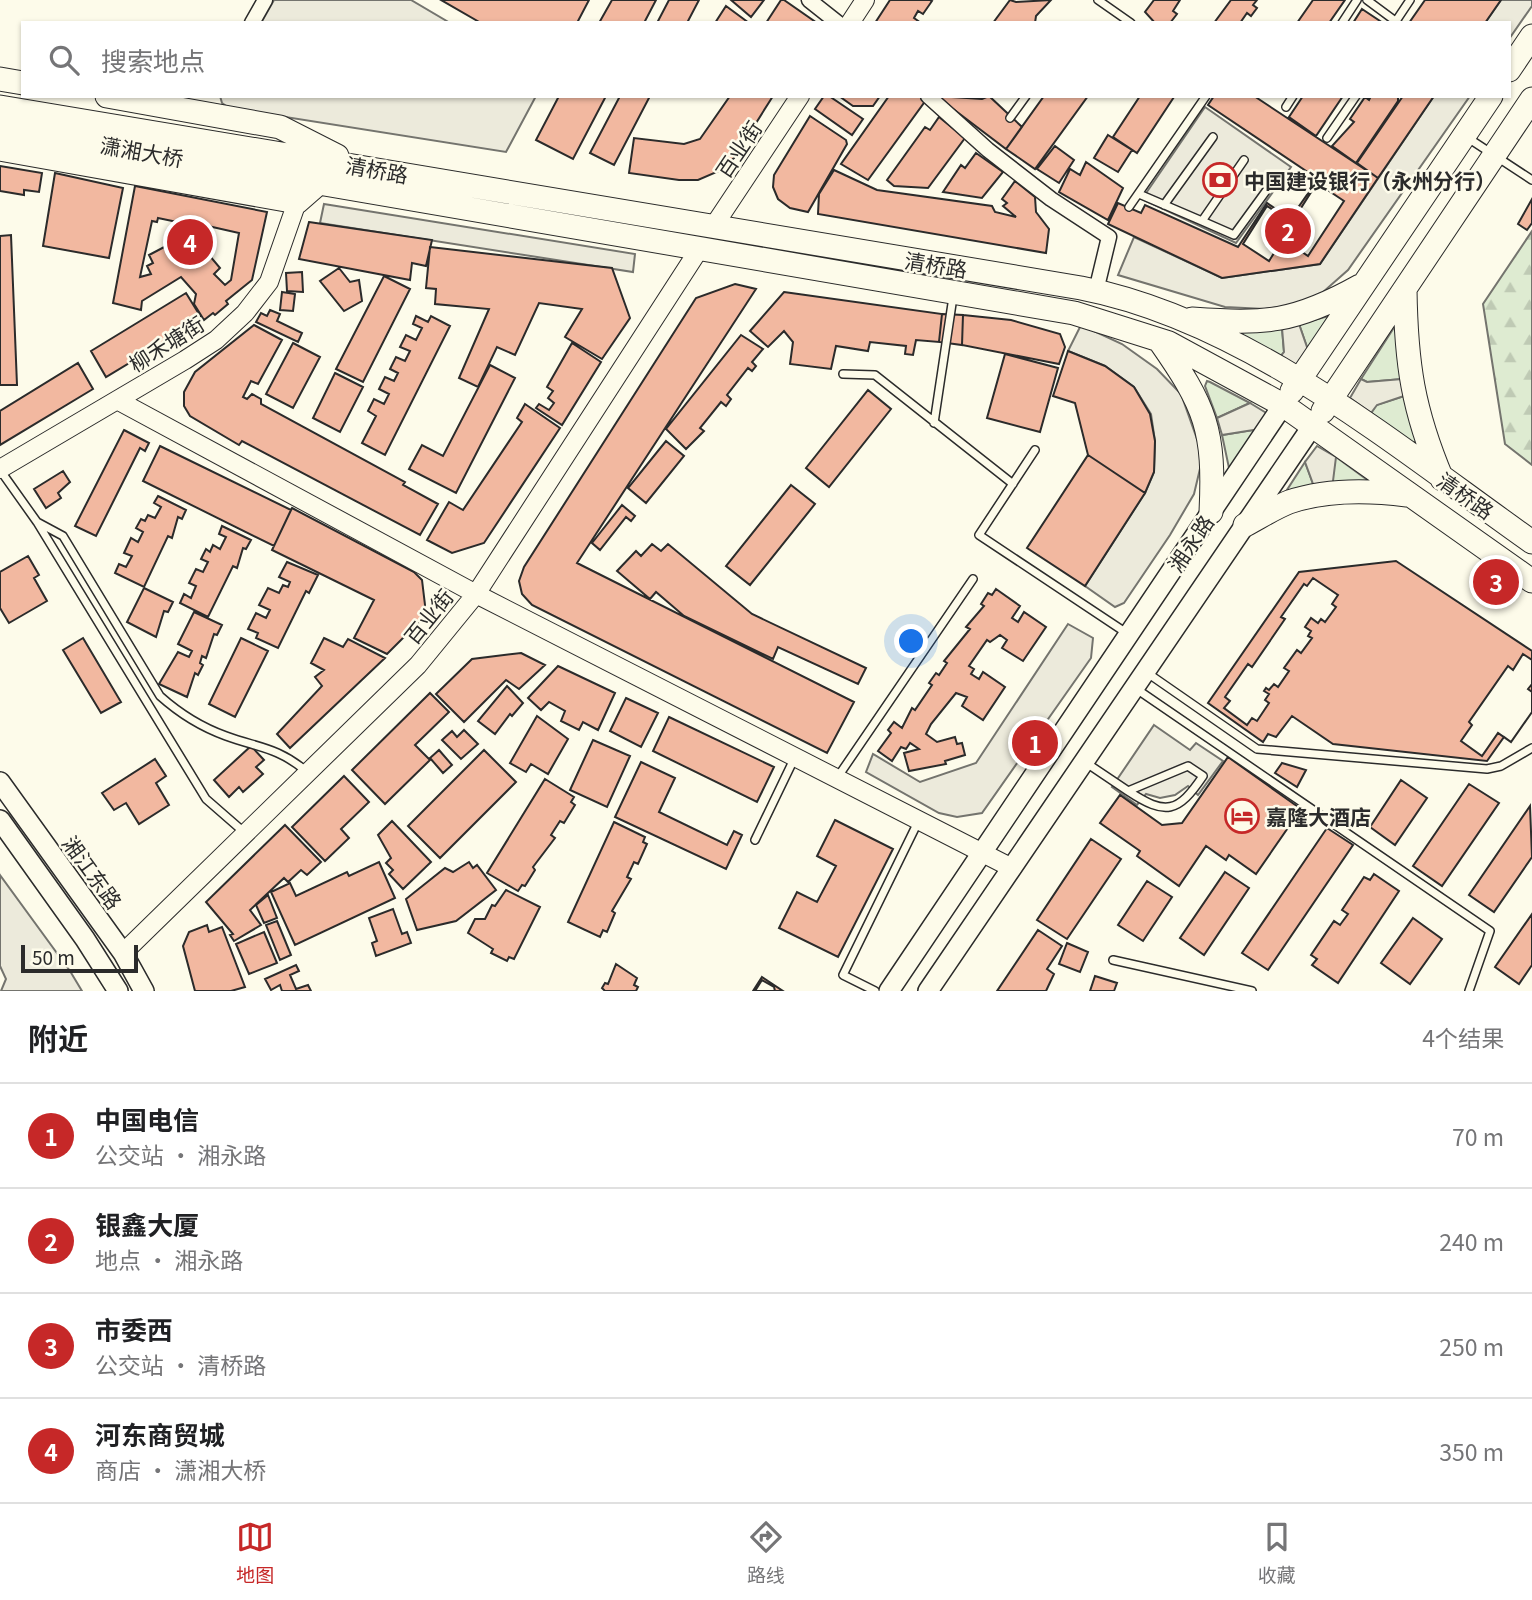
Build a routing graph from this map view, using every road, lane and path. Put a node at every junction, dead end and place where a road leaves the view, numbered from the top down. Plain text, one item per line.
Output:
1 (265, 0) edge
2 (809, 0) edge
3 (865, 0) edge
4 (1098, 0) edge
5 (1357, 0) edge
6 (1367, 0) edge
7 (1410, 0) edge
8 (253, 21) edge
9 (835, 21) edge
10 (851, 21) edge
11 (1128, 21) edge
12 (1343, 21) edge
13 (1396, 21) edge
14 (1398, 21) edge
15 (1532, 36) edge
16 (1511, 67) edge
17 (0, 79) edge
18 (21, 83) edge
19 (132, 98) edge
20 (799, 98) edge
21 (931, 98) edge
22 (1025, 98) edge
23 (1205, 98) edge
24 (1292, 98) edge
25 (1355, 98) edge
26 (1490, 98) edge
27 (1532, 99) edge
28 (205, 104) edge
29 (0, 107) edge
30 (1286, 107) dead end
31 (1010, 118) dead end
32 (0, 128) edge
33 (1464, 136) junction
34 (1213, 137) dead end
35 (1327, 138) dead end
36 (0, 149) edge
37 (1494, 155) junction
38 (1244, 160) dead end
39 (279, 164) junction
40 (356, 165) junction
41 (1277, 176) dead end
42 (1532, 180) edge
43 (321, 181) junction
44 (1139, 194) junction
45 (297, 202) junction
46 (1164, 205) junction
47 (1129, 207) dead end
48 (1202, 220) junction
49 (713, 227) junction
50 (698, 251) junction
51 (1365, 282) junction
52 (1405, 289) junction
53 (1096, 291) junction
54 (953, 293) junction
55 (1182, 318) junction
56 (1163, 340) junction
57 (844, 374) dead end
58 (1300, 380) junction
59 (1330, 399) junction
60 (117, 400) junction
61 (1283, 405) junction
62 (934, 424) junction
63 (1314, 425) junction
64 (1035, 450) dead end
65 (0, 469) edge
66 (1440, 478) junction
67 (1013, 484) junction
68 (1415, 498) junction
69 (1211, 512) junction
70 (37, 522) junction
71 (1245, 525) junction
72 (1532, 542) edge
73 (973, 579) dead end
74 (1532, 581) edge
75 (476, 594) junction
76 (1129, 634) junction
77 (1140, 680) junction
78 (1532, 748) edge
79 (795, 757) junction
80 (1084, 762) junction
81 (308, 772) junction
82 (837, 778) junction
83 (0, 782) edge
84 (1128, 791) junction
85 (0, 820) edge
86 (919, 820) junction
87 (246, 833) junction
88 (755, 840) dead end
89 (984, 853) junction
90 (1012, 868) junction
91 (122, 953) junction
92 (1112, 960) dead end
93 (118, 991) edge
94 (144, 991) edge
95 (875, 991) edge
96 (889, 991) edge
97 (928, 991) edge
98 (1252, 991) edge
99 (1469, 991) edge

1 - 8 street
2 - 9 street
3 - 10 street
4 - 11 lane
5 - 12 lane
6 - 13 lane
7 - 14 lane
15 - 16 main road
17 - 18 main road
19 - 28 main road
20 - 49 street, 百业街
21 - 53 street
22 - 31 lane
23 - 44 lane
24 - 30 lane
25 - 35 lane
26 - 33 main road, 湘永路
27 - 37 main road, 湘永路
28 - 40 main road
29 - 39 main road, 潇湘大桥
32 - 39 main road, 潇湘大桥
33 - 37 lane
33 - 51 main road, 湘永路
34 - 46 lane
36 - 45 main road
37 - 42 lane
37 - 52 main road, 湘永路
38 - 48 lane
39 - 40 main road, 清桥路
39 - 43 main road, 清桥路
40 - 49 main road, 清桥路
41 - 48 lane
43 - 45 main road
43 - 50 main road, 清桥路
44 - 46 lane
44 - 47 lane
45 - 60 street, 柳禾塘街
46 - 48 lane
49 - 53 main road, 清桥路
50 - 54 main road, 清桥路
50 - 75 street, 百业街
51 - 55 main road
51 - 58 main road, 湘永路
52 - 59 main road, 湘永路
52 - 66 main road
53 - 55 main road, 清桥路
54 - 56 main road, 清桥路
54 - 62 lane
55 - 56 main road
55 - 58 main road, 清桥路
56 - 61 main road, 清桥路
56 - 69 main road
57 - 62 lane
58 - 59 main road, 清桥路
58 - 61 main road, 湘永路
59 - 63 main road, 湘永路
59 - 66 main road, 清桥路
60 - 65 street, 柳禾塘街
60 - 75 street
61 - 63 main road, 清桥路
61 - 69 main road, 湘永路
62 - 67 lane
63 - 68 main road, 清桥路
63 - 71 main road, 湘永路
64 - 67 lane
65 - 70 lane
66 - 68 main road
66 - 72 main road, 清桥路
67 - 76 lane
68 - 71 main road
68 - 74 main road, 清桥路
69 - 76 main road, 湘永路
70 - 81 lane
70 - 87 lane
71 - 77 main road, 湘永路
73 - 82 lane
75 - 79 street
75 - 81 street, 百业街
76 - 89 main road, 湘永路
77 - 78 lane
77 - 80 main road, 湘永路
77 - 99 lane
79 - 82 street
79 - 88 lane
80 - 84 lane
80 - 90 main road, 湘永路
81 - 87 street, 百业街
82 - 86 street
83 - 91 main road, 湘江东路
84 - 84 lane
85 - 93 main road
86 - 89 street
86 - 95 lane
87 - 91 street, 百业街
89 - 90 street
89 - 96 main road, 湘永路
90 - 97 main road, 湘永路
91 - 94 main road, 湘江东路
92 - 98 lane

